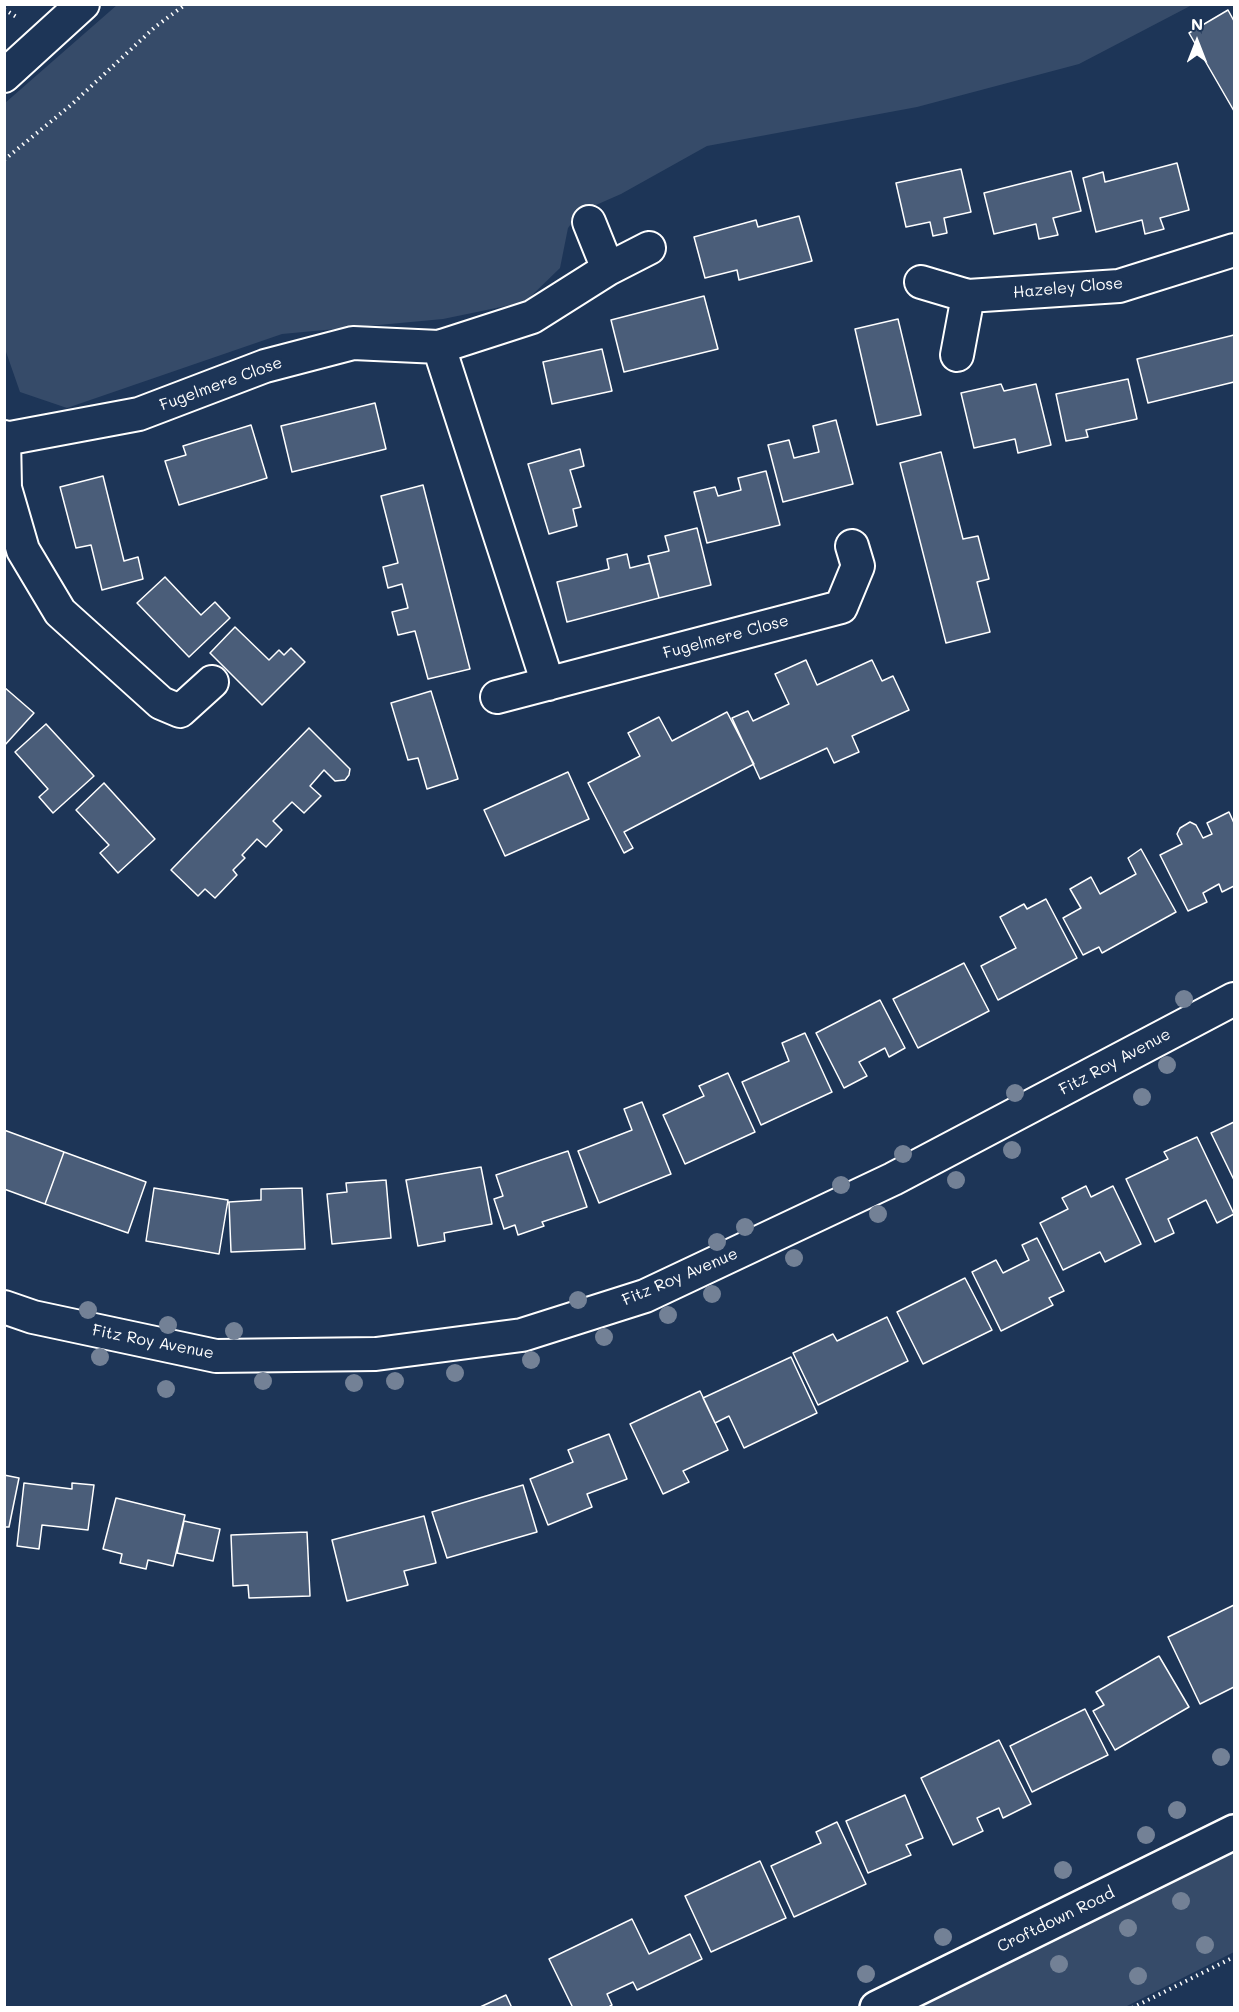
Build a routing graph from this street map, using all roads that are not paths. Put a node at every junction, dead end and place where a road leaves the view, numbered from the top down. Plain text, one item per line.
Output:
1 (82, 4) edge
2 (4, 76) edge
3 (589, 222) dead end
4 (649, 248) dead end
5 (1234, 250) edge
6 (608, 269) junction
7 (921, 282) dead end
8 (968, 296) junction
9 (439, 347) junction
10 (957, 355) dead end
11 (5, 438) edge
12 (852, 546) dead end
13 (212, 682) dead end
14 (548, 684) junction
15 (497, 697) dead end
16 (1234, 999) edge
17 (4, 1306) edge
18 (1234, 1832) edge
19 (877, 2007) edge

1 - 2 street
3 - 6 street
4 - 6 street, Fugelmere Close
5 - 8 street, Hazeley Close
6 - 9 street, Fugelmere Close
7 - 8 street, Hazeley Close
8 - 10 street
9 - 11 street, Fugelmere Close
9 - 14 street
11 - 13 street
12 - 14 street, Fugelmere Close
14 - 15 street, Fugelmere Close
16 - 17 street, Fitz Roy Avenue
18 - 19 street, Croftdown Road

